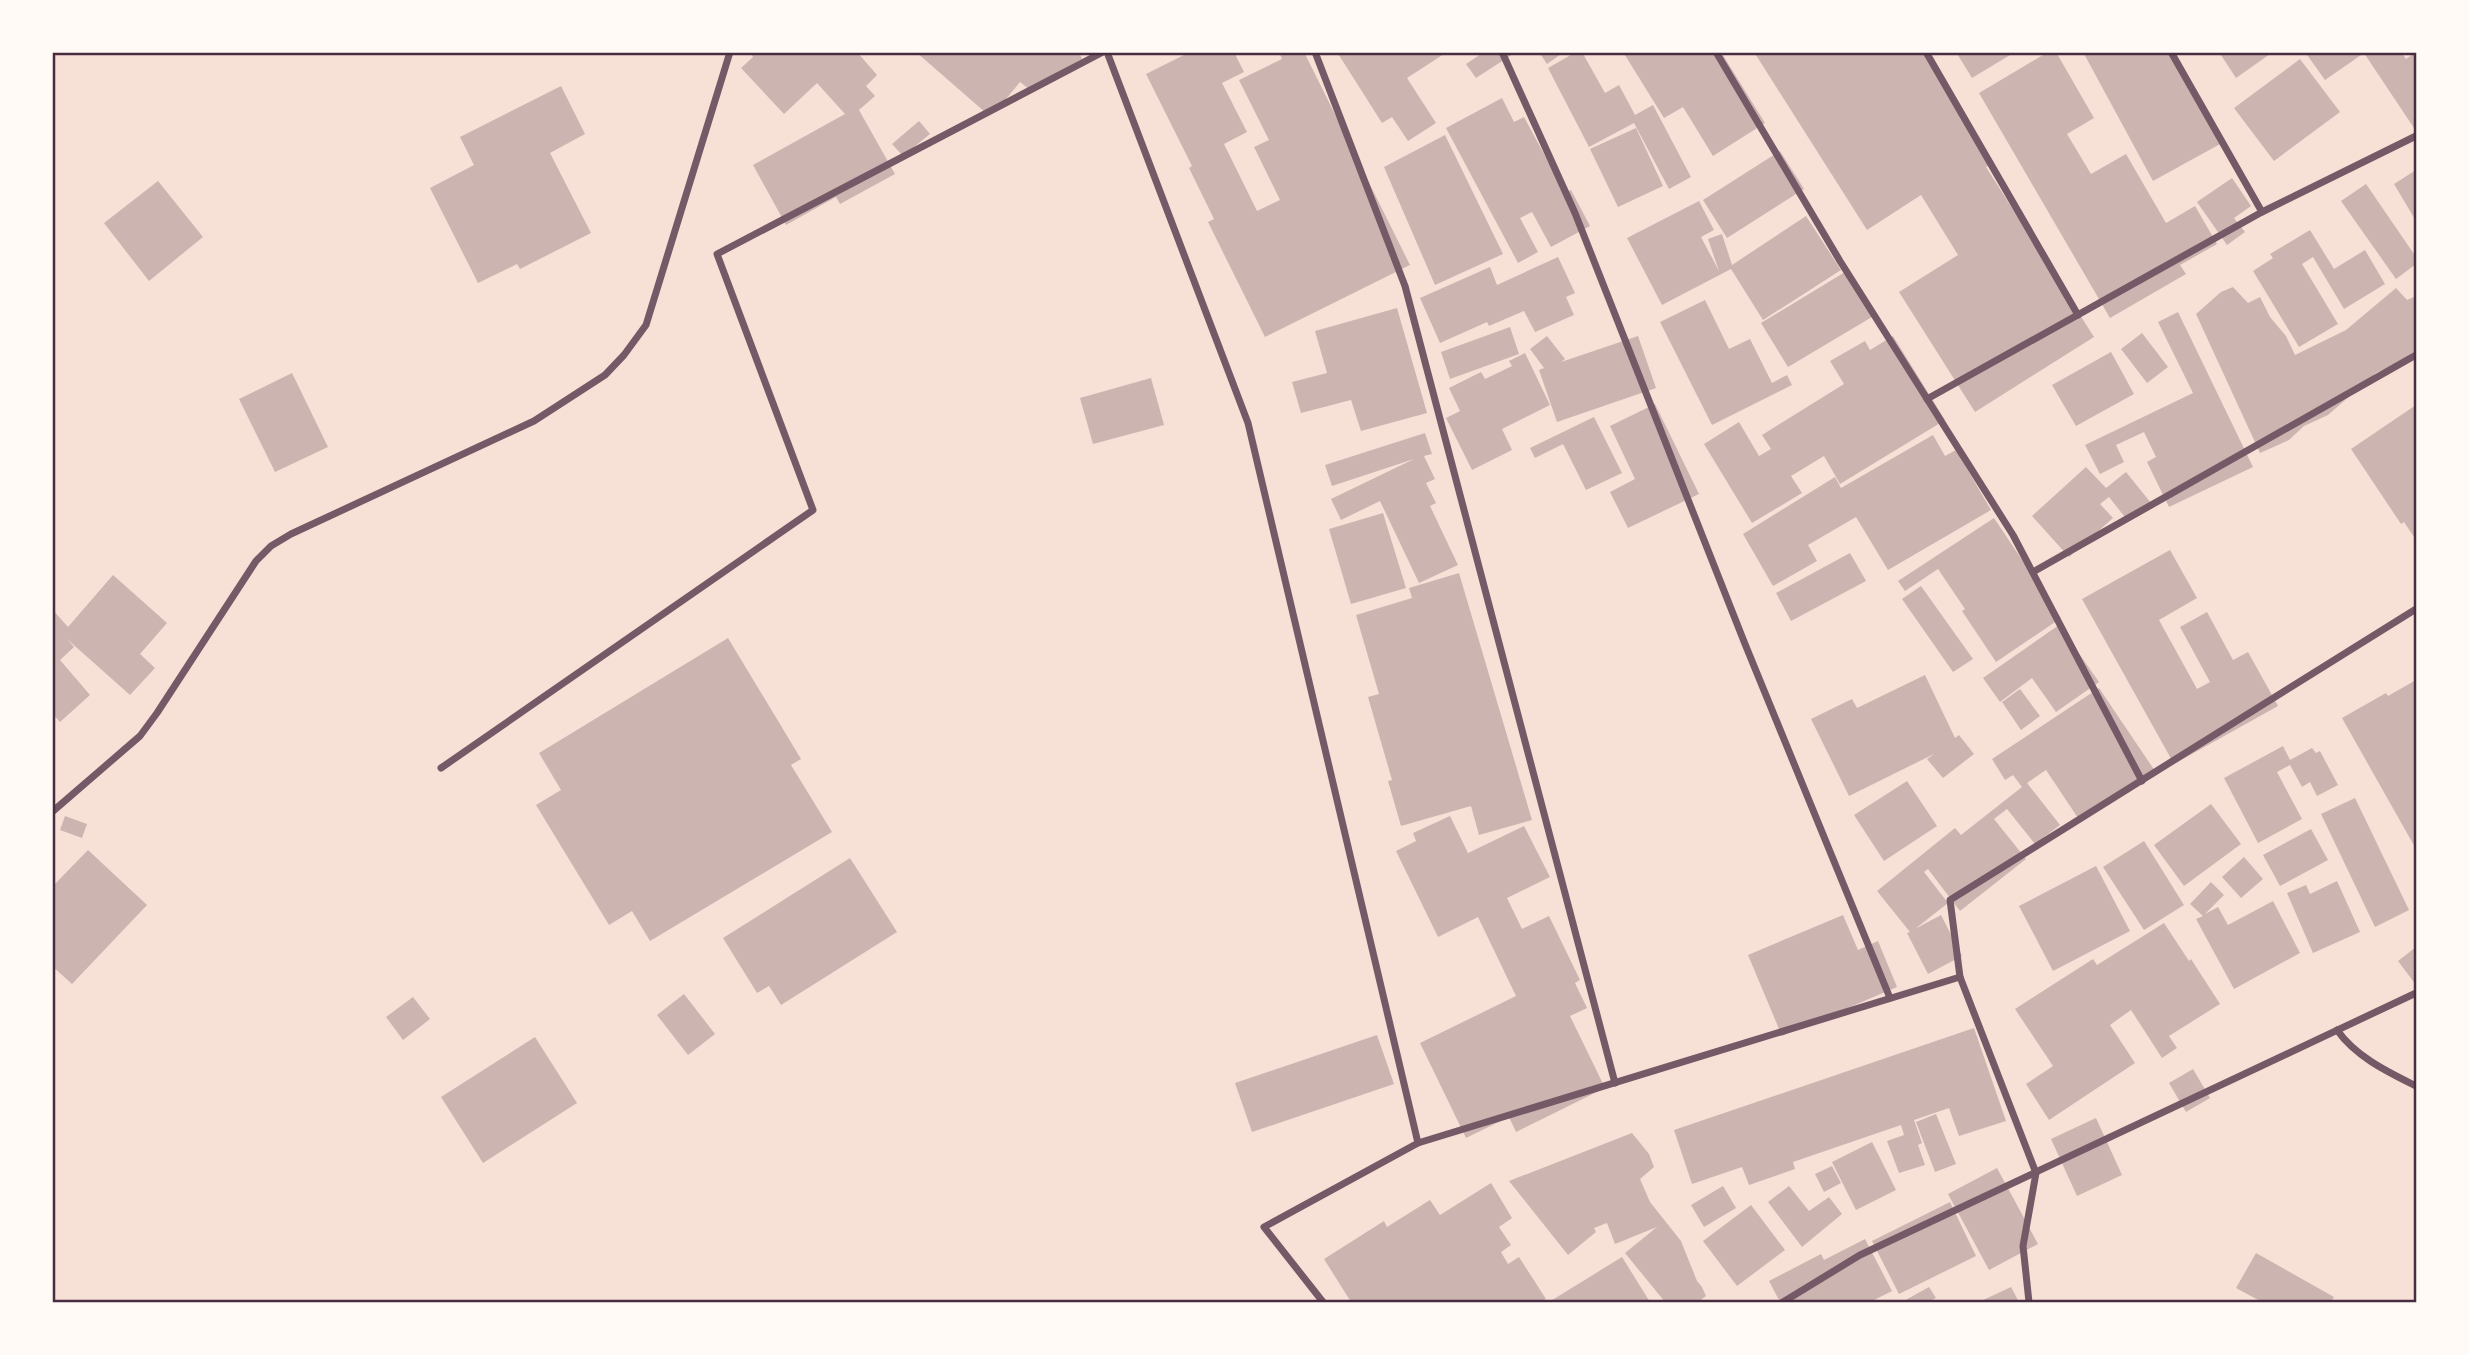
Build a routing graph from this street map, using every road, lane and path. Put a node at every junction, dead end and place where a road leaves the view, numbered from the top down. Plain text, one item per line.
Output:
1 (730, 52) edge
2 (1105, 52) edge
3 (1315, 52) edge
4 (1502, 52) edge
5 (1716, 52) edge
6 (1926, 52) edge
7 (2171, 52) edge
8 (2417, 136) edge
9 (2262, 212) junction
10 (2078, 315) junction
11 (2417, 355) edge
12 (1927, 399) junction
13 (2033, 572) junction
14 (2417, 609) edge
15 (441, 768) dead end
16 (2142, 781) junction
17 (52, 812) edge
18 (1959, 977) junction
19 (2417, 993) edge
20 (1889, 998) junction
21 (2337, 1030) junction
22 (1615, 1083) junction
23 (2417, 1086) edge
24 (1418, 1143) junction
25 (2036, 1173) junction
26 (1323, 1303) edge
27 (1783, 1303) edge
28 (2029, 1303) edge

1 - 17 street
2 - 15 street
2 - 24 street
3 - 22 street
4 - 20 street
5 - 12 street
6 - 10 street
7 - 9 street
8 - 9 street
9 - 10 street
10 - 12 street
11 - 13 street
12 - 13 street
13 - 16 street
14 - 16 street
16 - 18 street
18 - 20 street
18 - 25 street
19 - 21 street
20 - 22 street
21 - 23 street
21 - 25 street
22 - 24 street
24 - 26 street
25 - 27 street
25 - 28 street

